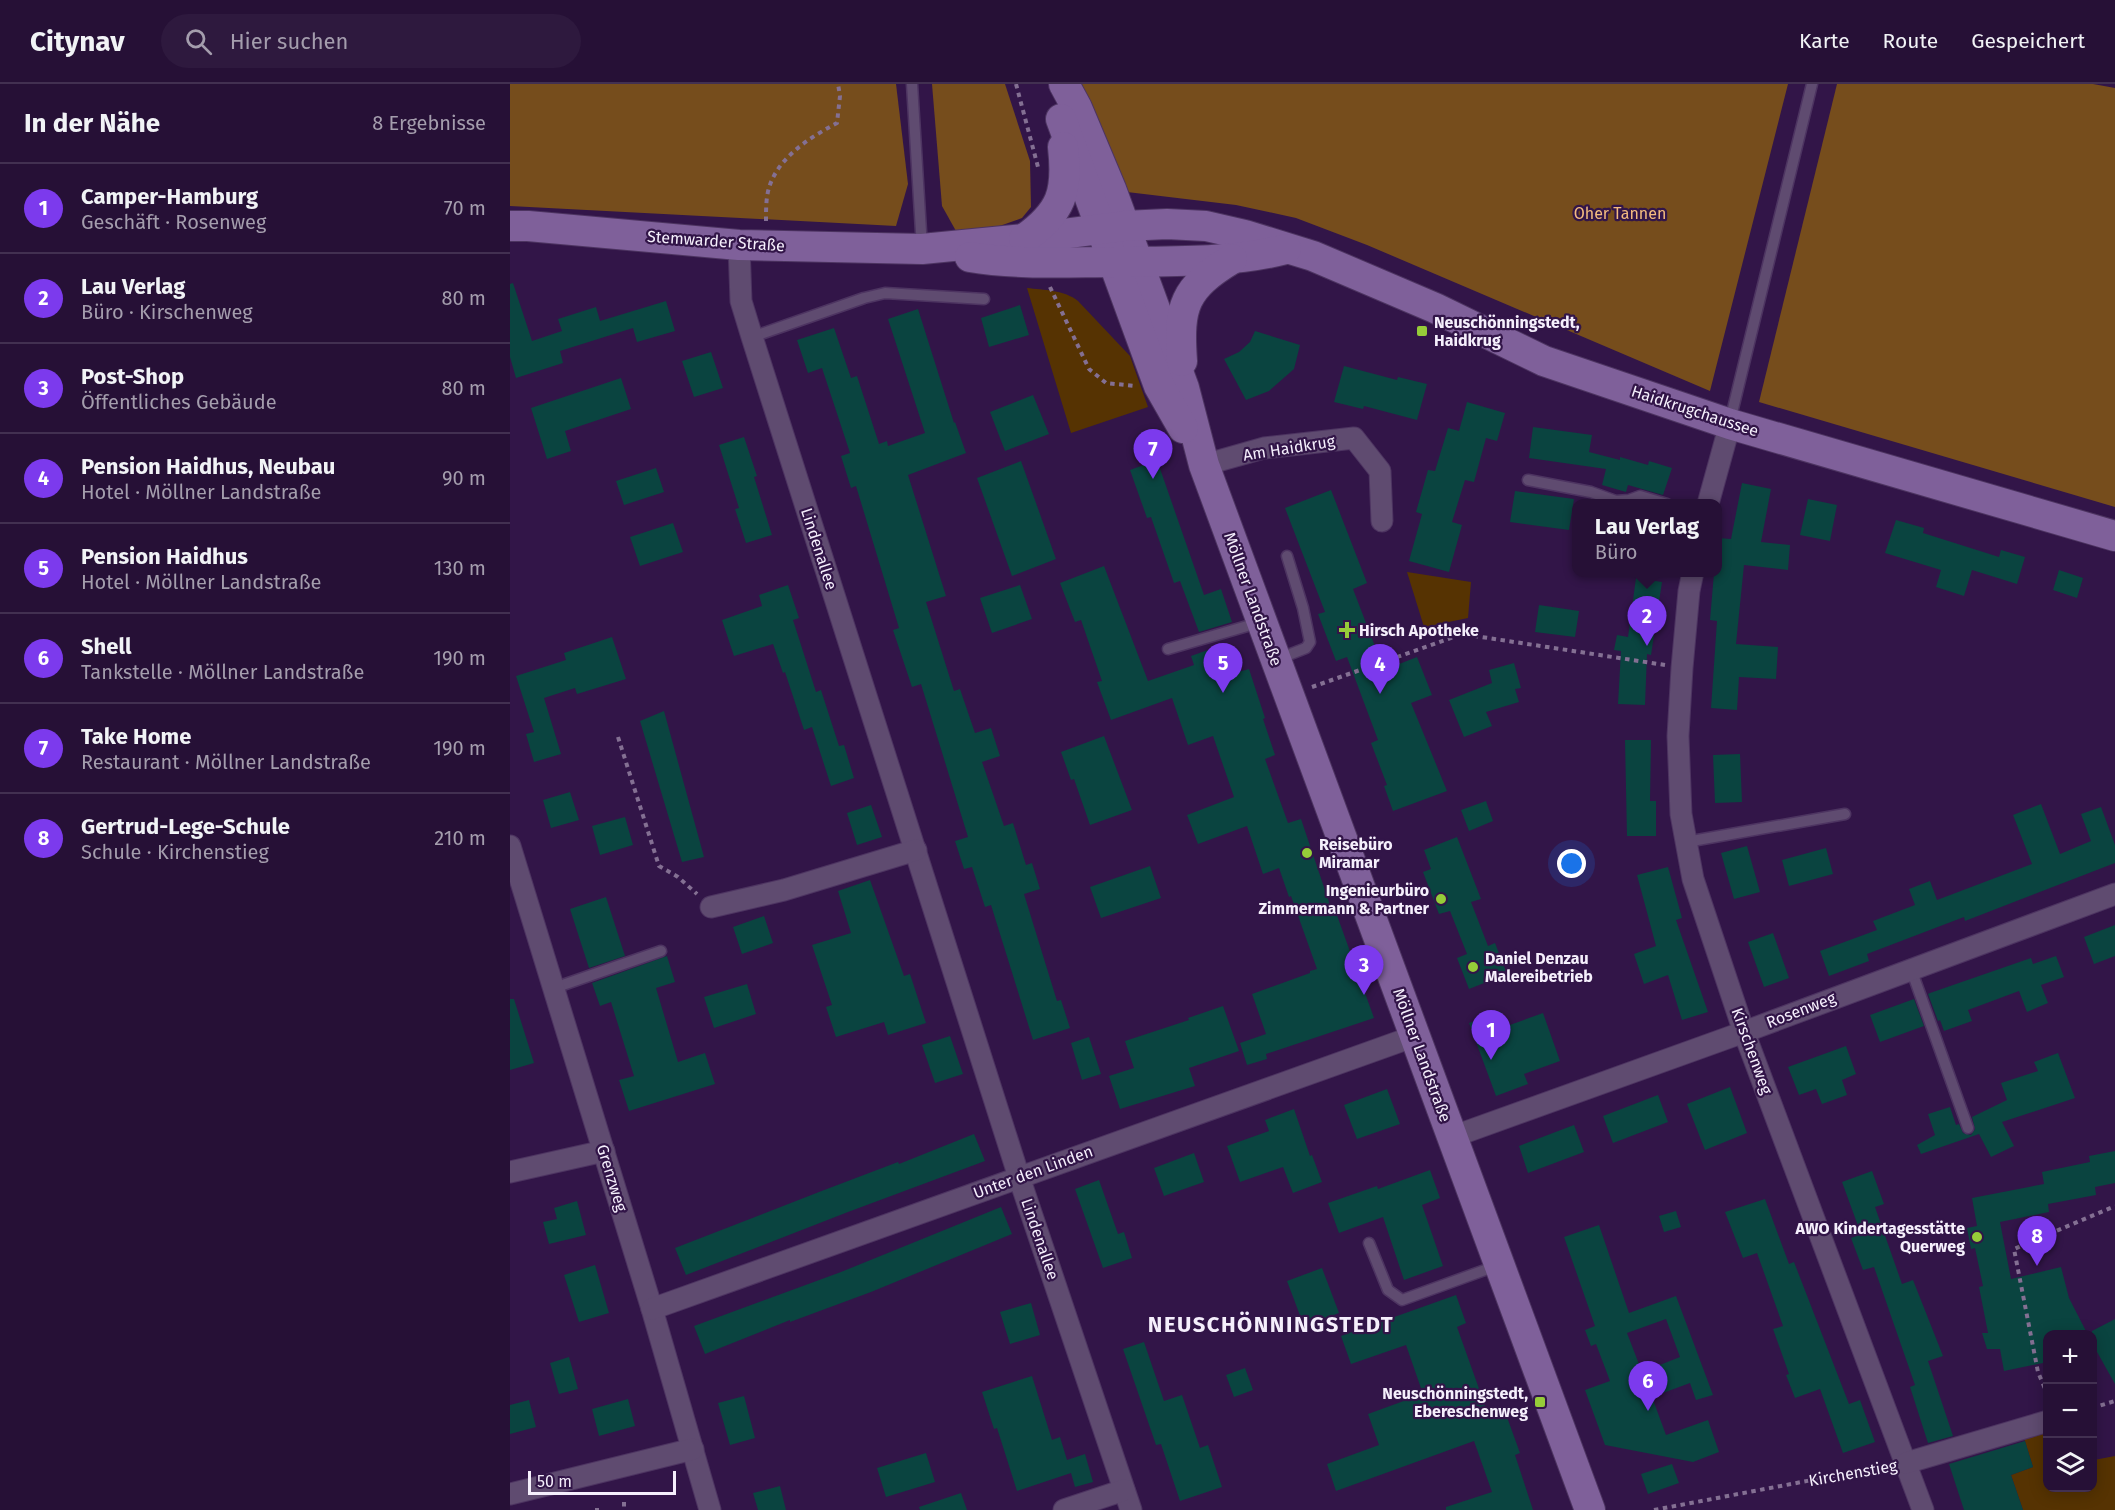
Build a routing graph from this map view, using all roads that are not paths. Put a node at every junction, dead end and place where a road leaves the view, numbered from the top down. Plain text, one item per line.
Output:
1 (912, 84) edge
2 (1049, 84) edge
3 (1064, 84) edge
4 (1812, 84) edge
5 (1060, 117) junction
6 (510, 226) edge
7 (1113, 227) junction
8 (1024, 239) junction
9 (752, 245) junction
10 (1289, 248) junction
11 (922, 249) junction
12 (1232, 259) junction
13 (1125, 262) junction
14 (984, 299) dead end
15 (752, 337) junction
16 (1171, 387) junction
17 (1730, 424) junction
18 (1204, 465) junction
19 (1528, 480) dead end
20 (1610, 499) edge
21 (1632, 499) edge
22 (1650, 499) edge
23 (1709, 499) edge
24 (1382, 521) dead end
25 (2115, 536) edge
26 (1287, 556) dead end
27 (1692, 577) edge
28 (1262, 622) junction
29 (1168, 649) dead end
30 (1275, 660) junction
31 (1845, 814) dead end
32 (1686, 842) junction
33 (510, 846) edge
34 (916, 850) junction
35 (2115, 894) edge
36 (711, 907) road end
37 (661, 951) dead end
38 (1911, 969) junction
39 (554, 988) junction
40 (1744, 1032) junction
41 (1415, 1036) junction
42 (1968, 1128) dead end
43 (1452, 1137) junction
44 (603, 1150) junction
45 (510, 1172) edge
46 (1019, 1177) junction
47 (1369, 1243) dead end
48 (1499, 1265) junction
49 (652, 1310) junction
50 (2043, 1422) edge
51 (693, 1449) junction
52 (1906, 1463) junction
53 (510, 1494) edge
54 (1128, 1500) edge
55 (710, 1510) edge
56 (1065, 1510) edge
57 (1590, 1510) edge
58 (1923, 1510) edge

1 - 11 lane
2 - 5 main road, Möllner Landstraße
3 - 7 main road, Möllner Landstraße
4 - 17 lane
5 - 7 main road, Möllner Landstraße
5 - 8 main road
6 - 9 main road, Stemwarder Straße
7 - 8 main road, Stemwarder Straße
7 - 10 main road, Haidkrugchaussee
7 - 13 main road, Möllner Landstraße
8 - 11 main road, Stemwarder Straße
9 - 11 main road, Stemwarder Straße
9 - 15 street, Lindenallee
10 - 12 main road
10 - 17 main road, Haidkrugchaussee
11 - 13 main road, Stemwarder Straße
12 - 13 main road
12 - 16 main road
13 - 16 main road, Möllner Landstraße
14 - 15 lane
15 - 34 street, Lindenallee
16 - 18 main road, Möllner Landstraße
17 - 23 street
17 - 25 main road, Haidkrugchaussee
18 - 24 street, Am Haidkrug
18 - 28 main road, Möllner Landstraße
19 - 20 lane
21 - 22 lane
26 - 30 lane
27 - 32 street, Kirschenweg
28 - 29 lane
28 - 30 main road, Möllner Landstraße
30 - 41 main road, Möllner Landstraße
31 - 32 lane
32 - 40 street, Kirschenweg
33 - 39 street, Grenzweg
34 - 36 street
34 - 46 street, Lindenallee
35 - 38 street, Rosenweg
37 - 39 lane
38 - 40 street, Rosenweg
38 - 42 lane
39 - 44 street, Grenzweg
40 - 43 street, Rosenweg
40 - 52 street, Kirschenweg
41 - 43 main road, Möllner Landstraße
41 - 46 street, Unter den Linden
43 - 48 main road, Möllner Landstraße
44 - 45 street
44 - 49 street, Grenzweg
46 - 49 street, Unter den Linden
46 - 54 street, Lindenallee
47 - 48 lane
48 - 57 main road, Möllner Landstraße
49 - 51 street, Grenzweg
50 - 52 street, Kirchenstieg
51 - 53 street
51 - 55 street, Grenzweg
52 - 58 street, Kirschenweg
54 - 56 street, Lindenallee

